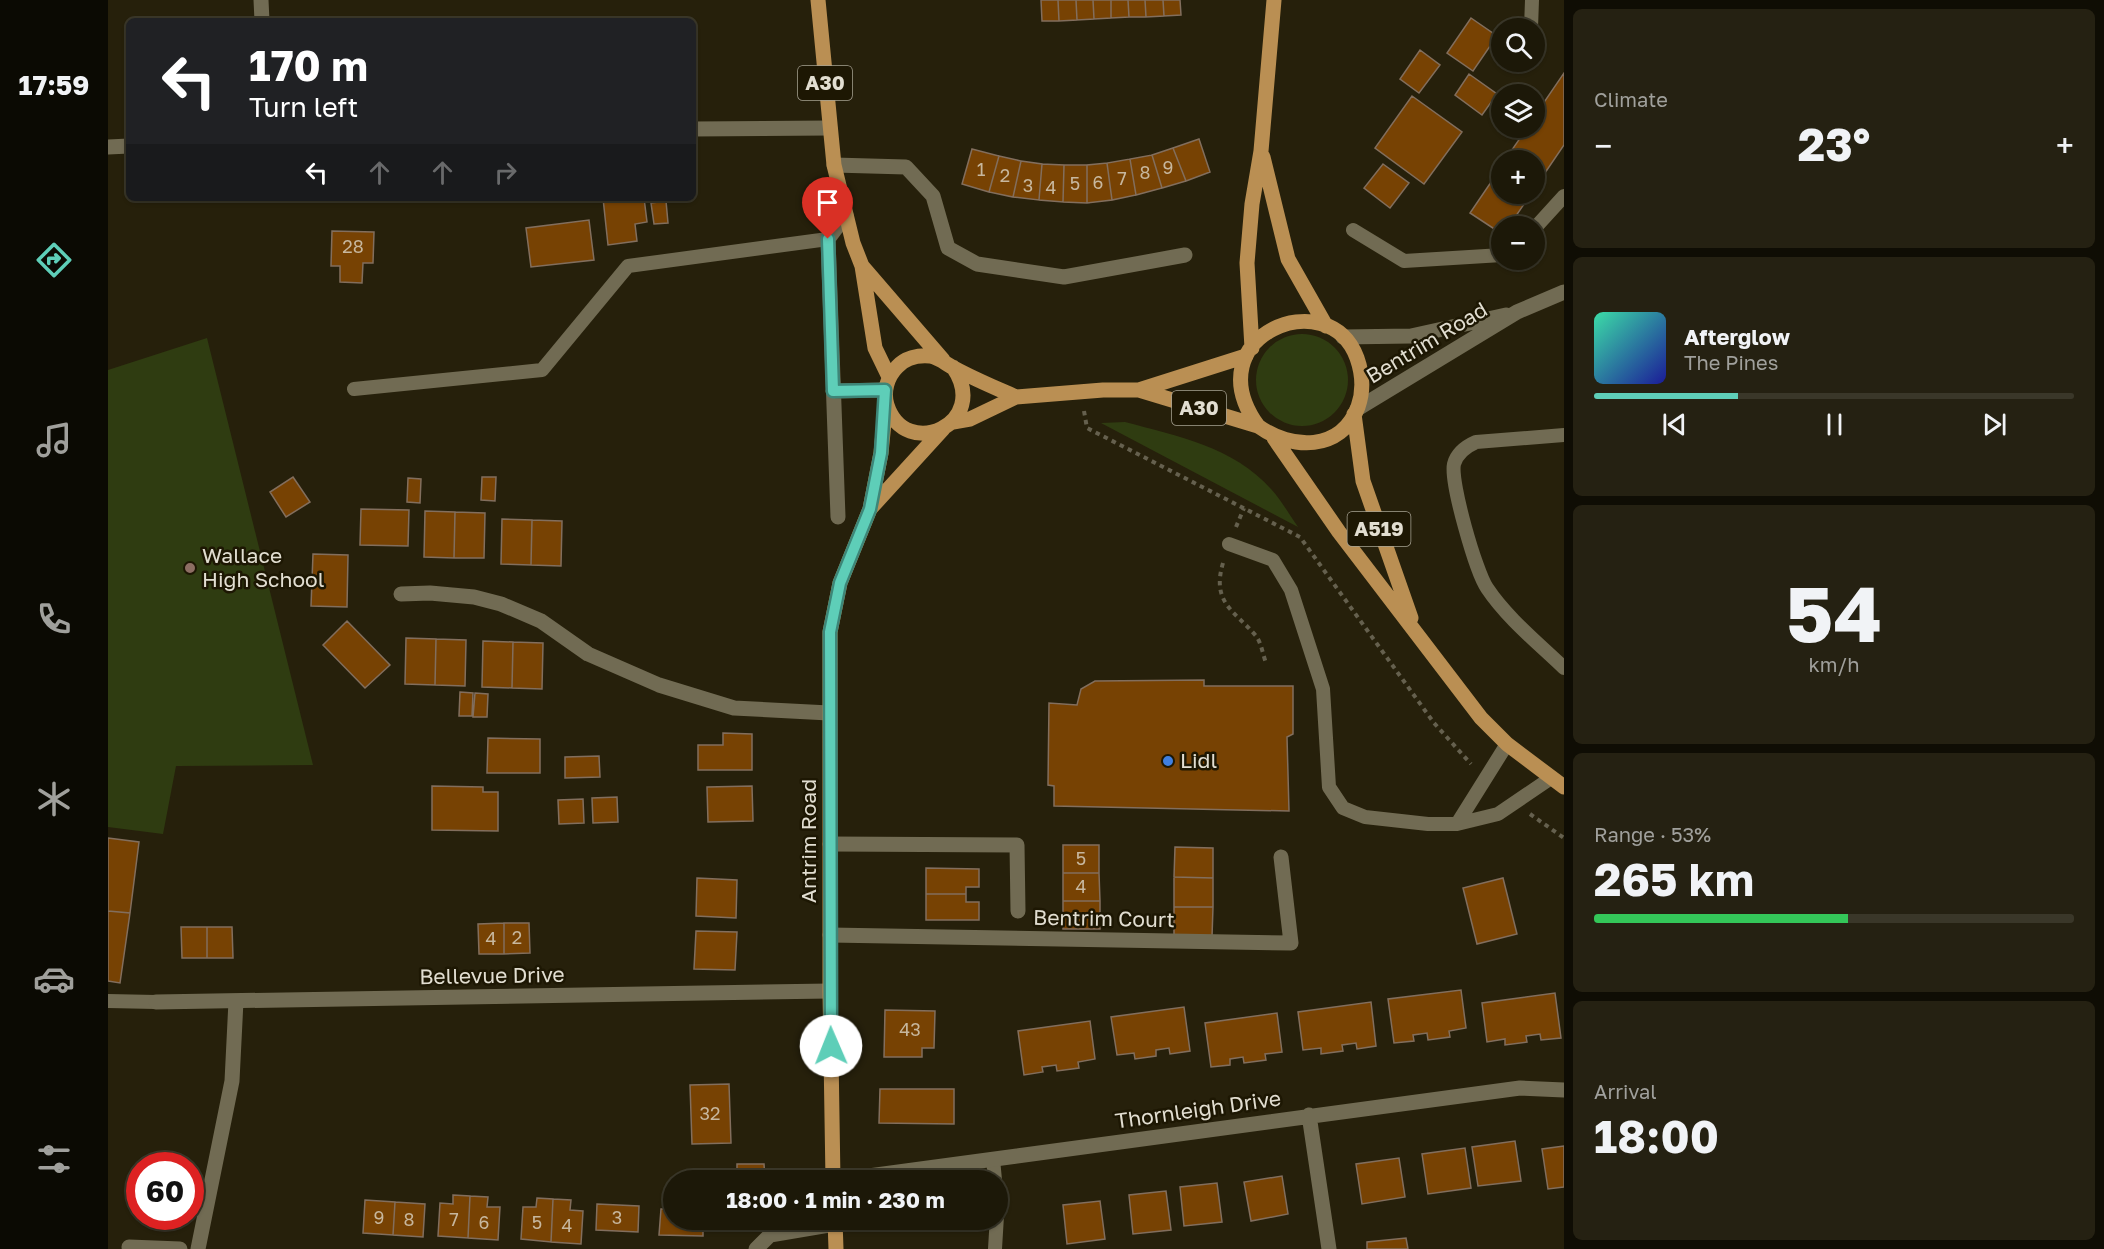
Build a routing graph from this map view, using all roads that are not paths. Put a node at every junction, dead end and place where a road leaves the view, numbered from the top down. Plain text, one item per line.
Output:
1 (261, 0) edge
2 (818, 0) edge
3 (1274, 0) edge
4 (1532, 0) edge
5 (262, 18) edge
6 (1531, 18) edge
7 (830, 128) junction
8 (696, 129) edge
9 (126, 146) edge
10 (108, 147) edge
11 (1261, 151) junction
12 (834, 165) junction
13 (1564, 196) edge
14 (846, 215) junction
15 (1545, 217) edge
16 (1353, 230) dead end
17 (828, 239) junction
18 (1185, 255) dead end
19 (1491, 256) edge
20 (862, 266) junction
21 (1564, 292) edge
22 (1518, 312) junction
23 (1326, 326) junction
24 (1343, 337) junction
25 (1249, 352) junction
26 (948, 364) junction
27 (354, 389) dead end
28 (887, 390) junction
29 (1139, 390) junction
30 (833, 391) junction
31 (1016, 397) junction
32 (1356, 411) junction
33 (948, 425) junction
34 (1258, 426) junction
35 (1564, 435) edge
36 (1274, 438) junction
37 (870, 509) junction
38 (838, 517) dead end
39 (1229, 544) road end
40 (401, 594) dead end
41 (1420, 640) junction
42 (1564, 668) edge
43 (829, 713) junction
44 (1507, 744) junction
45 (1551, 778) junction
46 (1564, 788) edge
47 (1457, 824) junction
48 (830, 844) junction
49 (1281, 857) dead end
50 (1018, 911) dead end
51 (830, 935) junction
52 (830, 991) junction
53 (108, 1001) edge
54 (236, 1001) junction
55 (156, 1002) joint
56 (1564, 1090) edge
57 (1309, 1115) junction
58 (993, 1159) junction
59 (833, 1170) edge
60 (912, 1170) edge
61 (994, 1170) edge
62 (795, 1230) edge
63 (835, 1230) edge
64 (996, 1230) edge
65 (129, 1247) dead end
66 (180, 1249) edge
67 (198, 1249) edge
68 (756, 1249) edge
69 (836, 1249) edge
70 (995, 1249) edge
71 (1329, 1249) edge

1 - 5 street
2 - 7 main road, A30
3 - 11 main road, A519
4 - 6 lane
7 - 8 street
7 - 12 main road, A30
9 - 10 street
11 - 23 main road, A519
11 - 25 main road, A519
12 - 14 main road, A30
12 - 18 street
13 - 15 lane
14 - 17 street
14 - 20 main road, A30
16 - 19 lane
17 - 27 lane
17 - 30 street
20 - 26 main road, A30
20 - 28 main road, A30
21 - 22 street, Bentrim Road
22 - 24 street, Bentrim Road
22 - 32 street, Bentrim Road
23 - 24 main road, A519
23 - 25 main road, A519
24 - 32 main road, A519
25 - 29 main road, A30
25 - 34 main road, A519
26 - 28 main road, A30
26 - 31 main road, A30
26 - 33 main road, A30
28 - 30 street
28 - 33 main road, A30
28 - 37 main road, Antrim Road / A30
29 - 31 main road, A30
29 - 34 main road, A30
30 - 38 street
31 - 33 main road, A30
32 - 36 main road, A519
32 - 41 main road, A519
33 - 37 main road, Antrim Road / A30
34 - 36 main road, A519
35 - 42 lane
36 - 41 main road, A519
37 - 43 main road, Antrim Road / A30
39 - 47 lane
40 - 43 street
41 - 44 main road, A519
43 - 48 main road, Antrim Road / A30
44 - 45 main road, A519
44 - 47 lane
45 - 46 main road, A519
45 - 47 lane
48 - 50 street, Bentrim Court
48 - 51 main road, Antrim Road / A30
49 - 51 street, Bentrim Court
51 - 52 main road, Antrim Road / A30
52 - 54 street, Bellevue Drive
52 - 59 main road, Antrim Road / A30
53 - 55 lane
54 - 55 street, Bellevue Drive
54 - 67 street
56 - 57 street, Thornleigh Drive
57 - 58 street, Thornleigh Drive
57 - 71 street
58 - 60 street, Thornleigh Drive
58 - 61 lane
62 - 68 street
63 - 69 main road
64 - 70 lane
65 - 66 street

